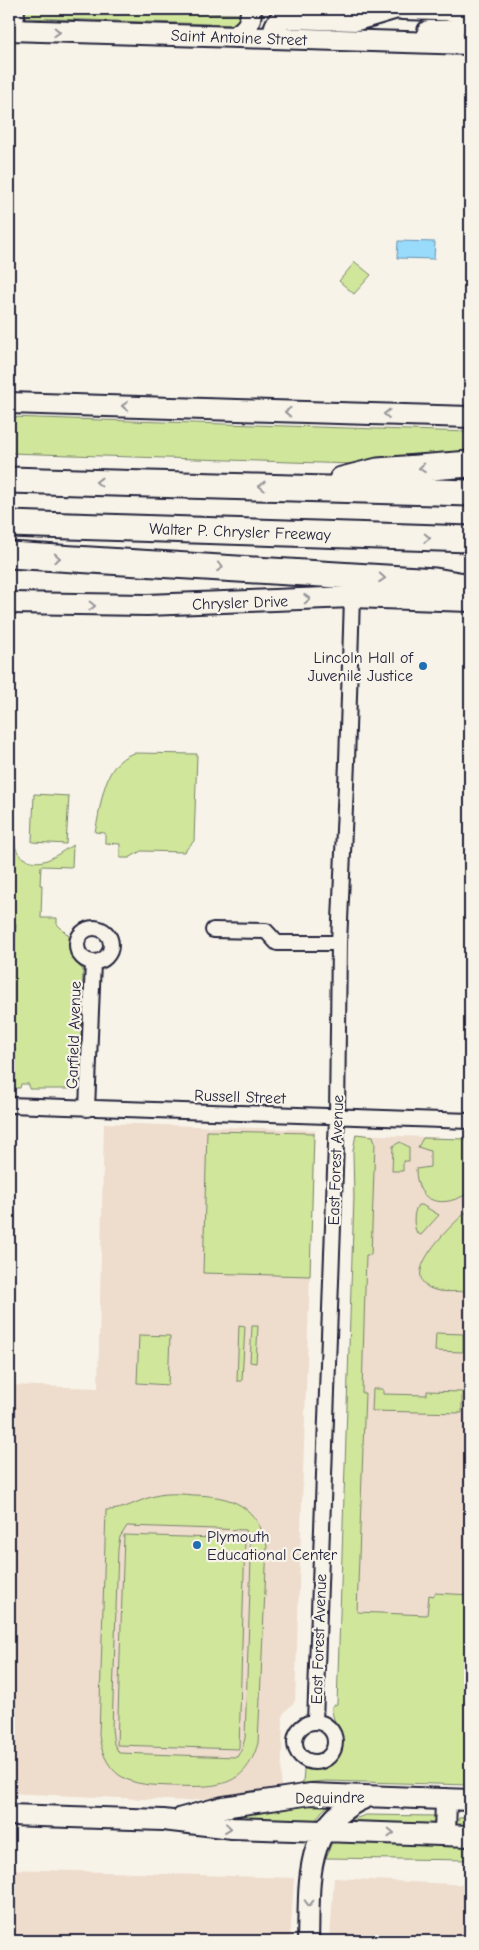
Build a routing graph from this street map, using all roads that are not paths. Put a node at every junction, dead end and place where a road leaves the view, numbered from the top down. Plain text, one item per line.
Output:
1 (14, 9) edge
2 (252, 9) edge
3 (394, 9) edge
4 (402, 9) edge
5 (465, 11) edge
6 (11, 30) edge
7 (234, 37) junction
8 (274, 38) junction
9 (345, 40) junction
10 (470, 44) edge
11 (9, 403) edge
12 (470, 417) edge
13 (470, 464) edge
14 (9, 480) edge
15 (310, 487) junction
16 (470, 493) edge
17 (9, 524) edge
18 (470, 539) edge
19 (9, 555) edge
20 (470, 587) edge
21 (352, 597) junction
22 (470, 601) edge
23 (9, 603) edge
24 (214, 930) dead end
25 (338, 943) junction
26 (93, 962) dead end
27 (9, 1106) edge
28 (87, 1109) junction
29 (337, 1116) junction
30 (470, 1121) edge
31 (315, 1722) dead end
32 (369, 1796) junction
33 (446, 1799) junction
34 (470, 1800) edge
35 (9, 1815) edge
36 (163, 1820) junction
37 (323, 1831) junction
38 (445, 1835) junction
39 (470, 1836) edge
40 (308, 1941) edge

1 - 6 street
2 - 7 street
3 - 8 street
4 - 5 street
5 - 9 street
6 -> 7 street, Saint Antoine Street
7 - 8 street, Saint Antoine Street
8 - 9 street, Saint Antoine Street
9 - 10 street, Saint Antoine Street
12 -> 11 street
13 -> 15 highway
15 -> 14 highway
15 - 16 highway
17 -> 18 highway, Walter P. Chrysler Freeway
19 -> 20 highway
21 - 22 street, Chrysler Drive
23 -> 21 street, Chrysler Drive
21 - 25 street, East Forest Avenue
24 - 25 street
25 - 29 street, East Forest Avenue
26 - 28 street, Garfield Avenue
27 - 28 street, Russell Street
28 - 29 street, Russell Street
29 - 30 street, Russell Street
29 - 31 street, East Forest Avenue
32 - 33 street, Dequindre
32 - 36 street, Dequindre
32 - 37 street
33 - 34 street, Dequindre
33 - 38 street
35 - 36 street, Dequindre
36 -> 37 street, Dequindre
37 -> 38 street, Dequindre
37 -> 40 street
38 - 39 street, Dequindre

